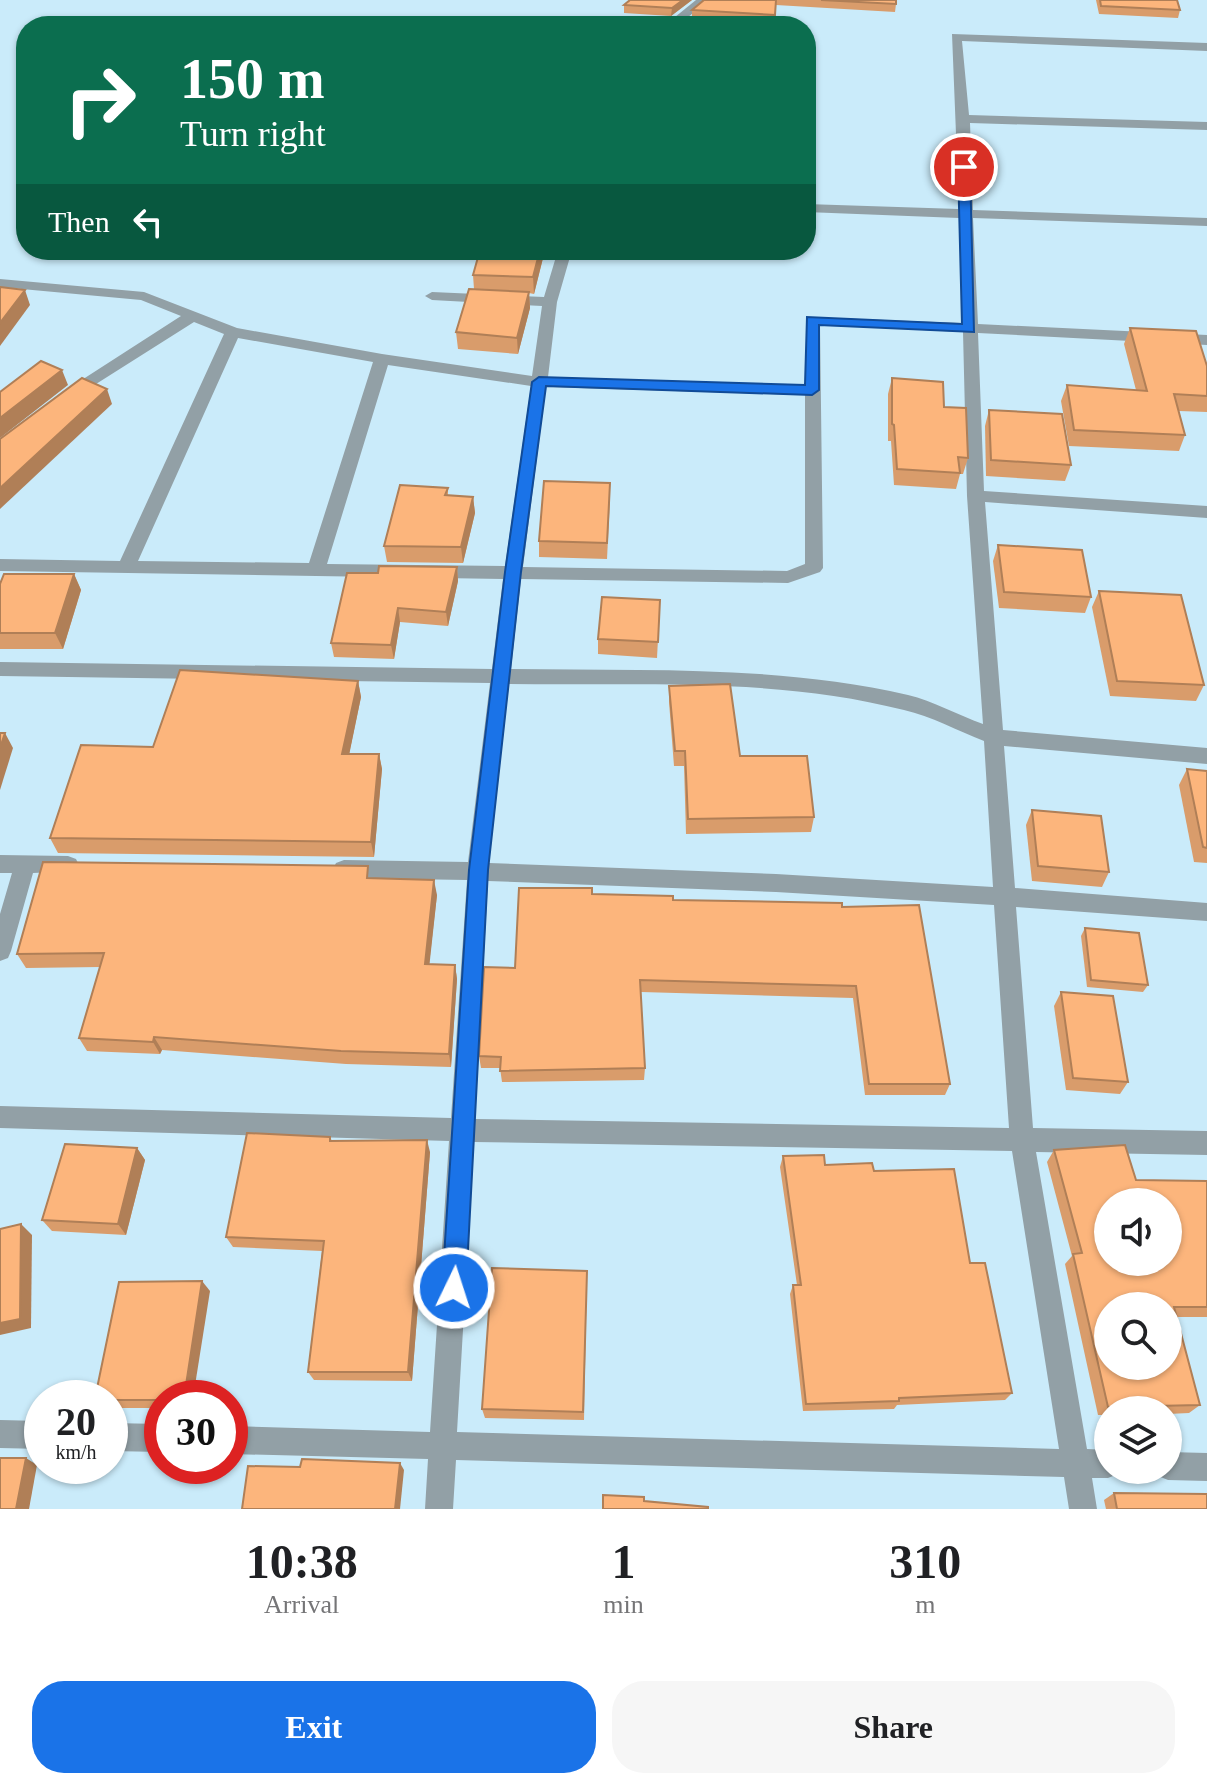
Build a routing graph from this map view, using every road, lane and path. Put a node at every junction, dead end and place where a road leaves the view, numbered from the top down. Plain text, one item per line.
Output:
1 (703, 0) edge
2 (683, 16) edge
3 (1207, 47) edge
4 (963, 119) junction
5 (1207, 126) edge
6 (816, 208) edge
7 (965, 215) junction
8 (1207, 222) edge
9 (562, 260) edge
10 (0, 283) edge
11 (432, 296) dead end
12 (550, 302) junction
13 (194, 315) junction
14 (969, 329) junction
15 (233, 332) junction
16 (1207, 340) edge
17 (382, 359) junction
18 (539, 382) junction
19 (812, 390) junction
20 (50, 411) edge
21 (976, 496) junction
22 (1207, 512) edge
23 (0, 565) edge
24 (126, 567) junction
25 (316, 569) junction
26 (513, 572) junction
27 (0, 669) edge
28 (501, 677) junction
29 (994, 737) junction
30 (1207, 756) edge
31 (0, 864) edge
32 (25, 865) junction
33 (88, 865) edge
34 (322, 868) edge
35 (478, 870) junction
36 (1005, 896) junction
37 (1207, 912) edge
38 (0, 951) edge
39 (0, 1117) edge
40 (464, 1130) junction
41 (1022, 1138) junction
42 (1207, 1143) edge
43 (0, 1434) edge
44 (24, 1435) edge
45 (248, 1441) edge
46 (443, 1446) junction
47 (1075, 1463) junction
48 (1094, 1464) edge
49 (1182, 1466) edge
50 (1207, 1467) edge
51 (439, 1509) edge
52 (1083, 1509) edge

1 - 2 street
3 - 4 street
4 - 5 street
4 - 7 street
6 - 7 street
7 - 8 street
7 - 14 street
9 - 12 street
10 - 13 street
11 - 12 street
12 - 18 street
13 - 15 street
13 - 20 street
14 - 16 street
14 - 19 street
14 - 21 street
15 - 17 street
15 - 24 street
17 - 18 street
17 - 25 street
18 - 19 street
18 - 26 street
19 - 26 street
21 - 22 street
21 - 29 street
23 - 24 street
24 - 25 street
25 - 26 street
26 - 28 street
27 - 28 street
28 - 29 street
28 - 35 street
29 - 30 street
29 - 36 street
31 - 32 street
32 - 33 street
32 - 38 street
34 - 35 street
35 - 36 street
35 - 40 street
36 - 37 street
36 - 41 street
39 - 40 street
40 - 41 street
40 - 46 street
41 - 42 street
41 - 47 street
43 - 44 street
45 - 46 street
46 - 47 street
46 - 51 street
47 - 48 street
47 - 52 street
49 - 50 street

